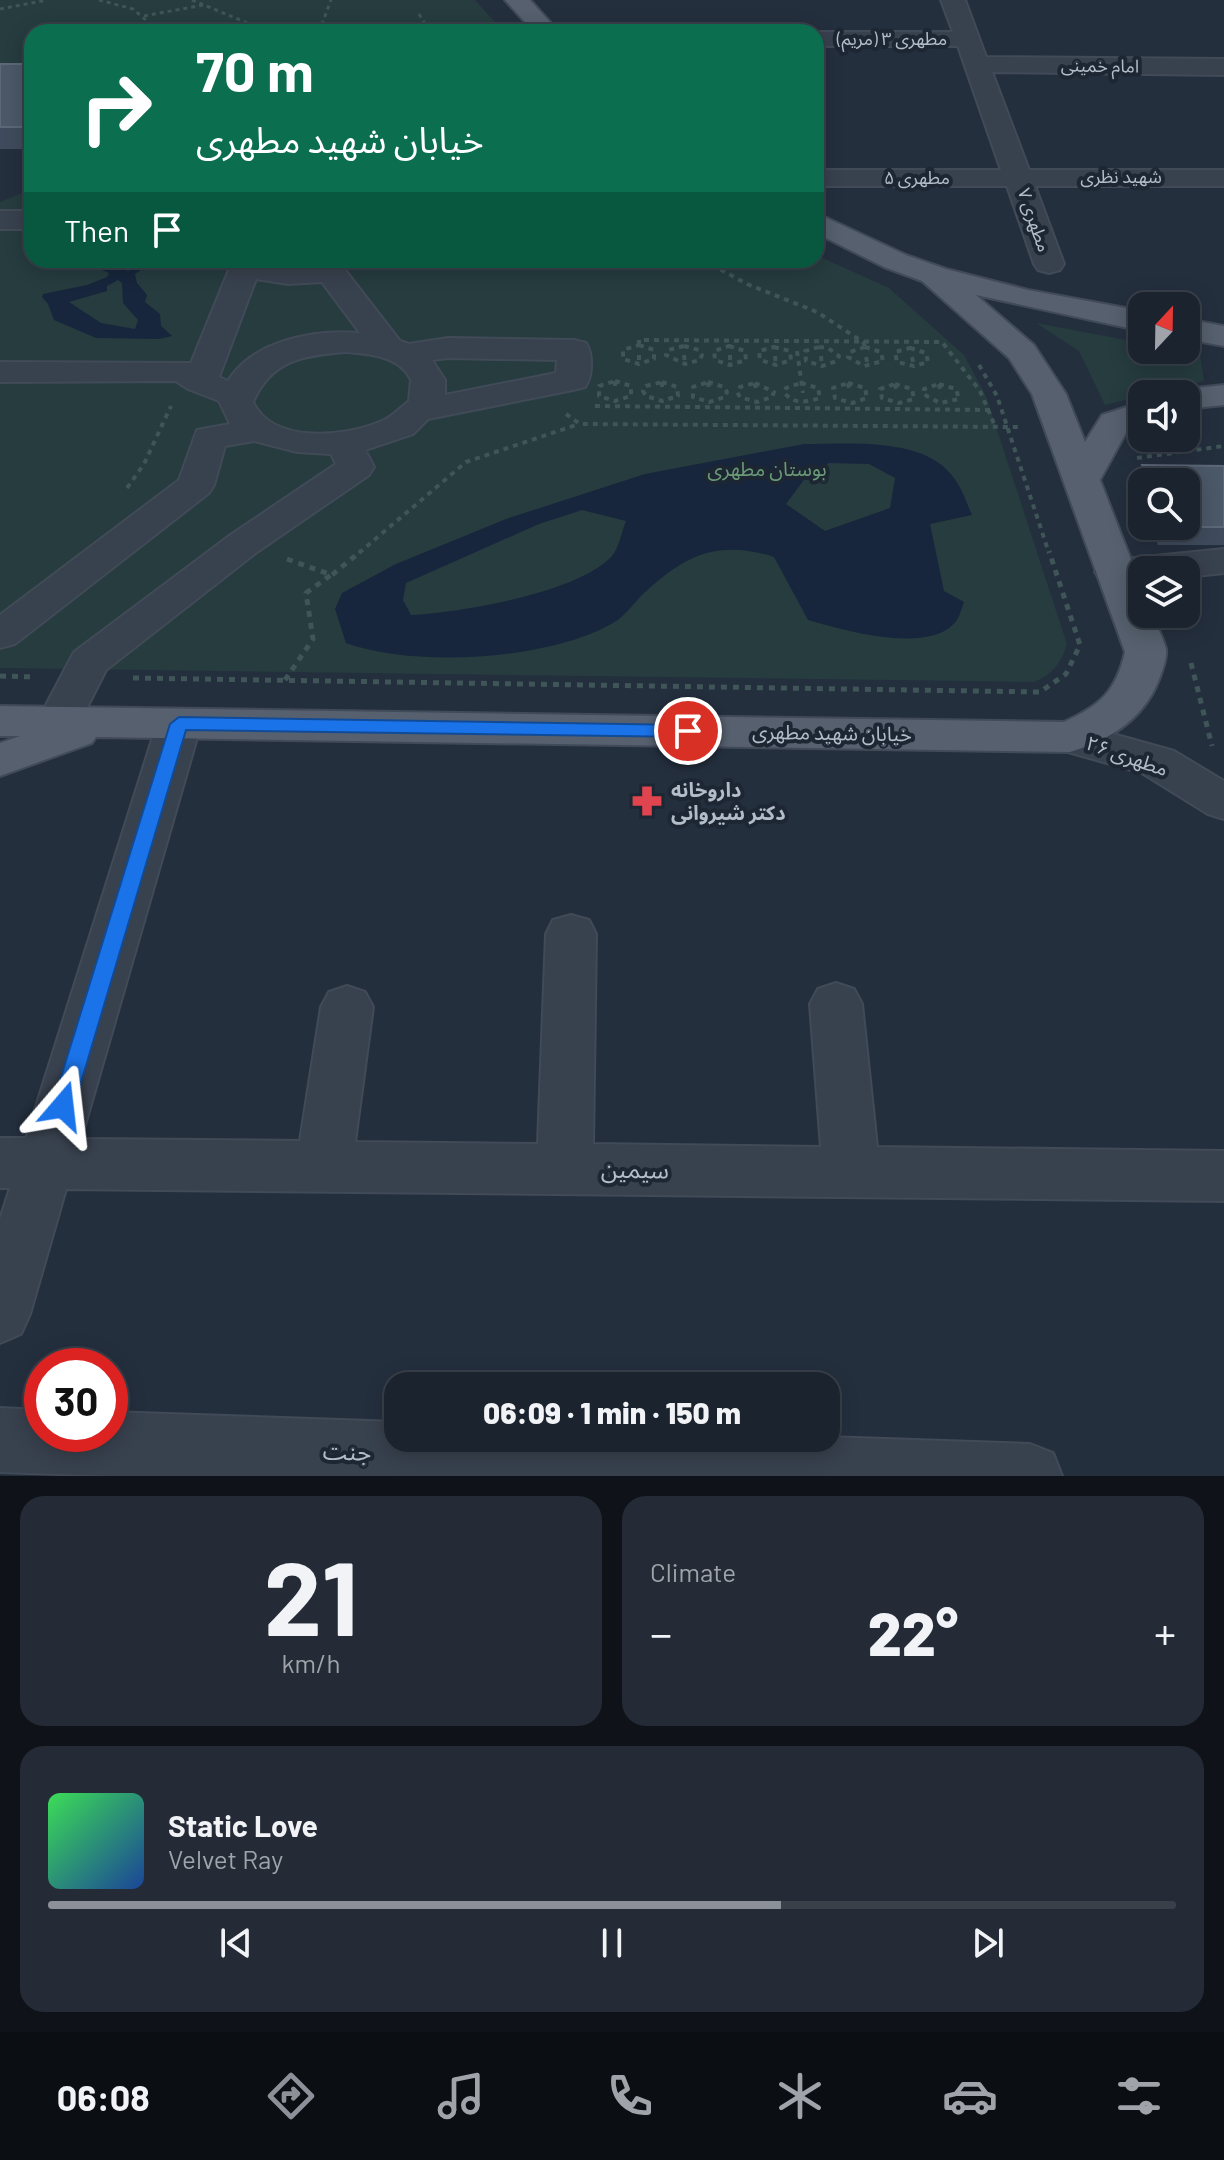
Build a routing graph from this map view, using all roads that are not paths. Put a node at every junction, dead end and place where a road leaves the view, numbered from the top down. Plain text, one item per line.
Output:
1 (517, 0) edge
2 (953, 0) edge
3 (540, 24) edge
4 (824, 39) edge
5 (967, 39) junction
6 (977, 64) junction
7 (1224, 67) edge
8 (1019, 177) junction
9 (824, 178) edge
10 (1224, 178) edge
11 (0, 220) edge
12 (24, 220) edge
13 (824, 226) edge
14 (1049, 264) dead end
15 (244, 268) edge
16 (255, 268) edge
17 (319, 268) edge
18 (331, 268) edge
19 (933, 274) junction
20 (1128, 318) edge
21 (1200, 332) edge
22 (1224, 336) edge
23 (1224, 348) edge
24 (396, 351) junction
25 (1224, 370) edge
26 (0, 372) edge
27 (192, 377) junction
28 (1224, 395) edge
29 (237, 396) junction
30 (1200, 398) edge
31 (419, 411) junction
32 (1128, 417) edge
33 (258, 430) junction
34 (344, 444) junction
35 (1081, 461) junction
36 (1224, 561) edge
37 (1115, 572) junction
38 (0, 635) edge
39 (0, 721) edge
40 (59, 722) junction
41 (105, 722) junction
42 (179, 724) junction
43 (1070, 737) junction
44 (0, 760) edge
45 (1224, 802) edge
46 (571, 934) dead end
47 (836, 1004) dead end
48 (347, 1007) dead end
49 (23, 1163) edge
50 (324, 1167) junction
51 (565, 1169) junction
52 (851, 1172) junction
53 (1224, 1176) edge
54 (0, 1314) edge
55 (0, 1440) edge
56 (1030, 1476) edge

1 - 3 main road
2 - 5 street, مطهری ۷
4 - 5 street, مطهری ۳ (مریم)
5 - 6 street, مطهری ۷
6 - 7 street, امام خمینی
6 - 8 street, مطهری ۷
8 - 9 street, مطهری ۵
8 - 10 street, شهید نظری
8 - 14 street, مطهری ۷
11 - 12 street
13 - 19 main road, خیابان شهید مطهری
15 - 27 street
16 - 17 street
18 - 24 street
19 - 20 main road, خیابان شهید مطهری
19 - 35 main road, خیابان شهید مطهری
21 - 22 main road
23 - 25 main road
24 - 29 street
24 - 31 street
24 - 31 street
26 - 27 street
27 - 29 street
28 - 30 main road
29 - 33 street
31 - 34 street
32 - 35 main road
33 - 34 street
33 - 38 street
34 - 40 street
35 - 37 main road, خیابان شهید مطهری
36 - 37 street
37 - 43 main road, خیابان شهید مطهری
39 - 40 main road, خیابان شهید مطهری
40 - 41 main road, خیابان شهید مطهری
41 - 42 main road, خیابان شهید مطهری
41 - 44 main road
42 - 43 main road, خیابان شهید مطهری
42 - 49 street
43 - 45 street, مطهری ۲۶
46 - 51 street
47 - 52 street
48 - 50 street
49 - 50 street, سیمین
49 - 54 street
50 - 51 street, سیمین
51 - 52 street, سیمین
52 - 53 street, سیمین
55 - 56 street, جنت

